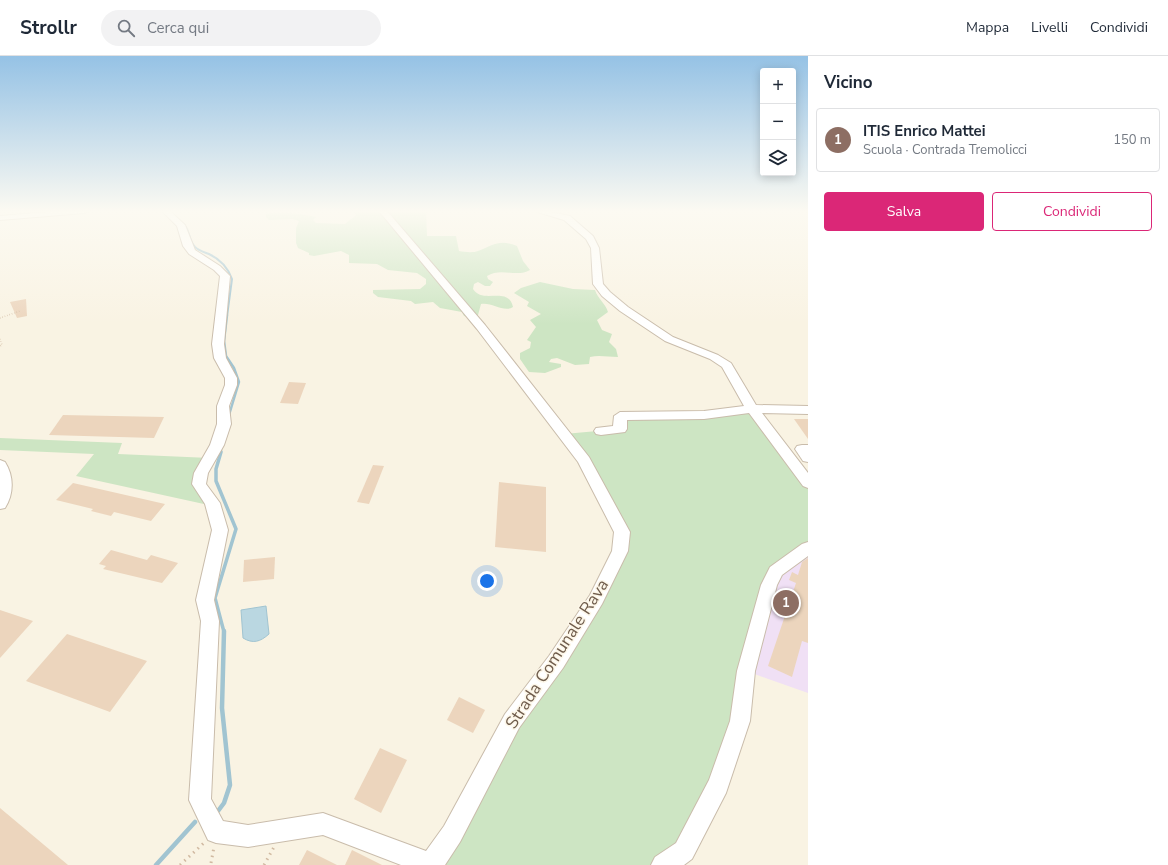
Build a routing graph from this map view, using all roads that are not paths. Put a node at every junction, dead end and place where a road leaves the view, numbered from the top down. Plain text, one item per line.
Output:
1 (189, 249) edge
2 (415, 249) edge
3 (595, 249) edge
4 (752, 409) junction
5 (808, 410) edge
6 (601, 432) dead end
7 (808, 449) edge
8 (808, 458) edge
9 (0, 465) edge
10 (808, 483) edge
11 (0, 504) edge
12 (808, 548) edge
13 (431, 865) edge
14 (663, 865) edge

1 - 13 street
2 - 13 street, Strada Comunale Rava
3 - 4 street
4 - 5 street
4 - 6 street
4 - 10 street
7 - 8 street
9 - 11 street
12 - 14 street

